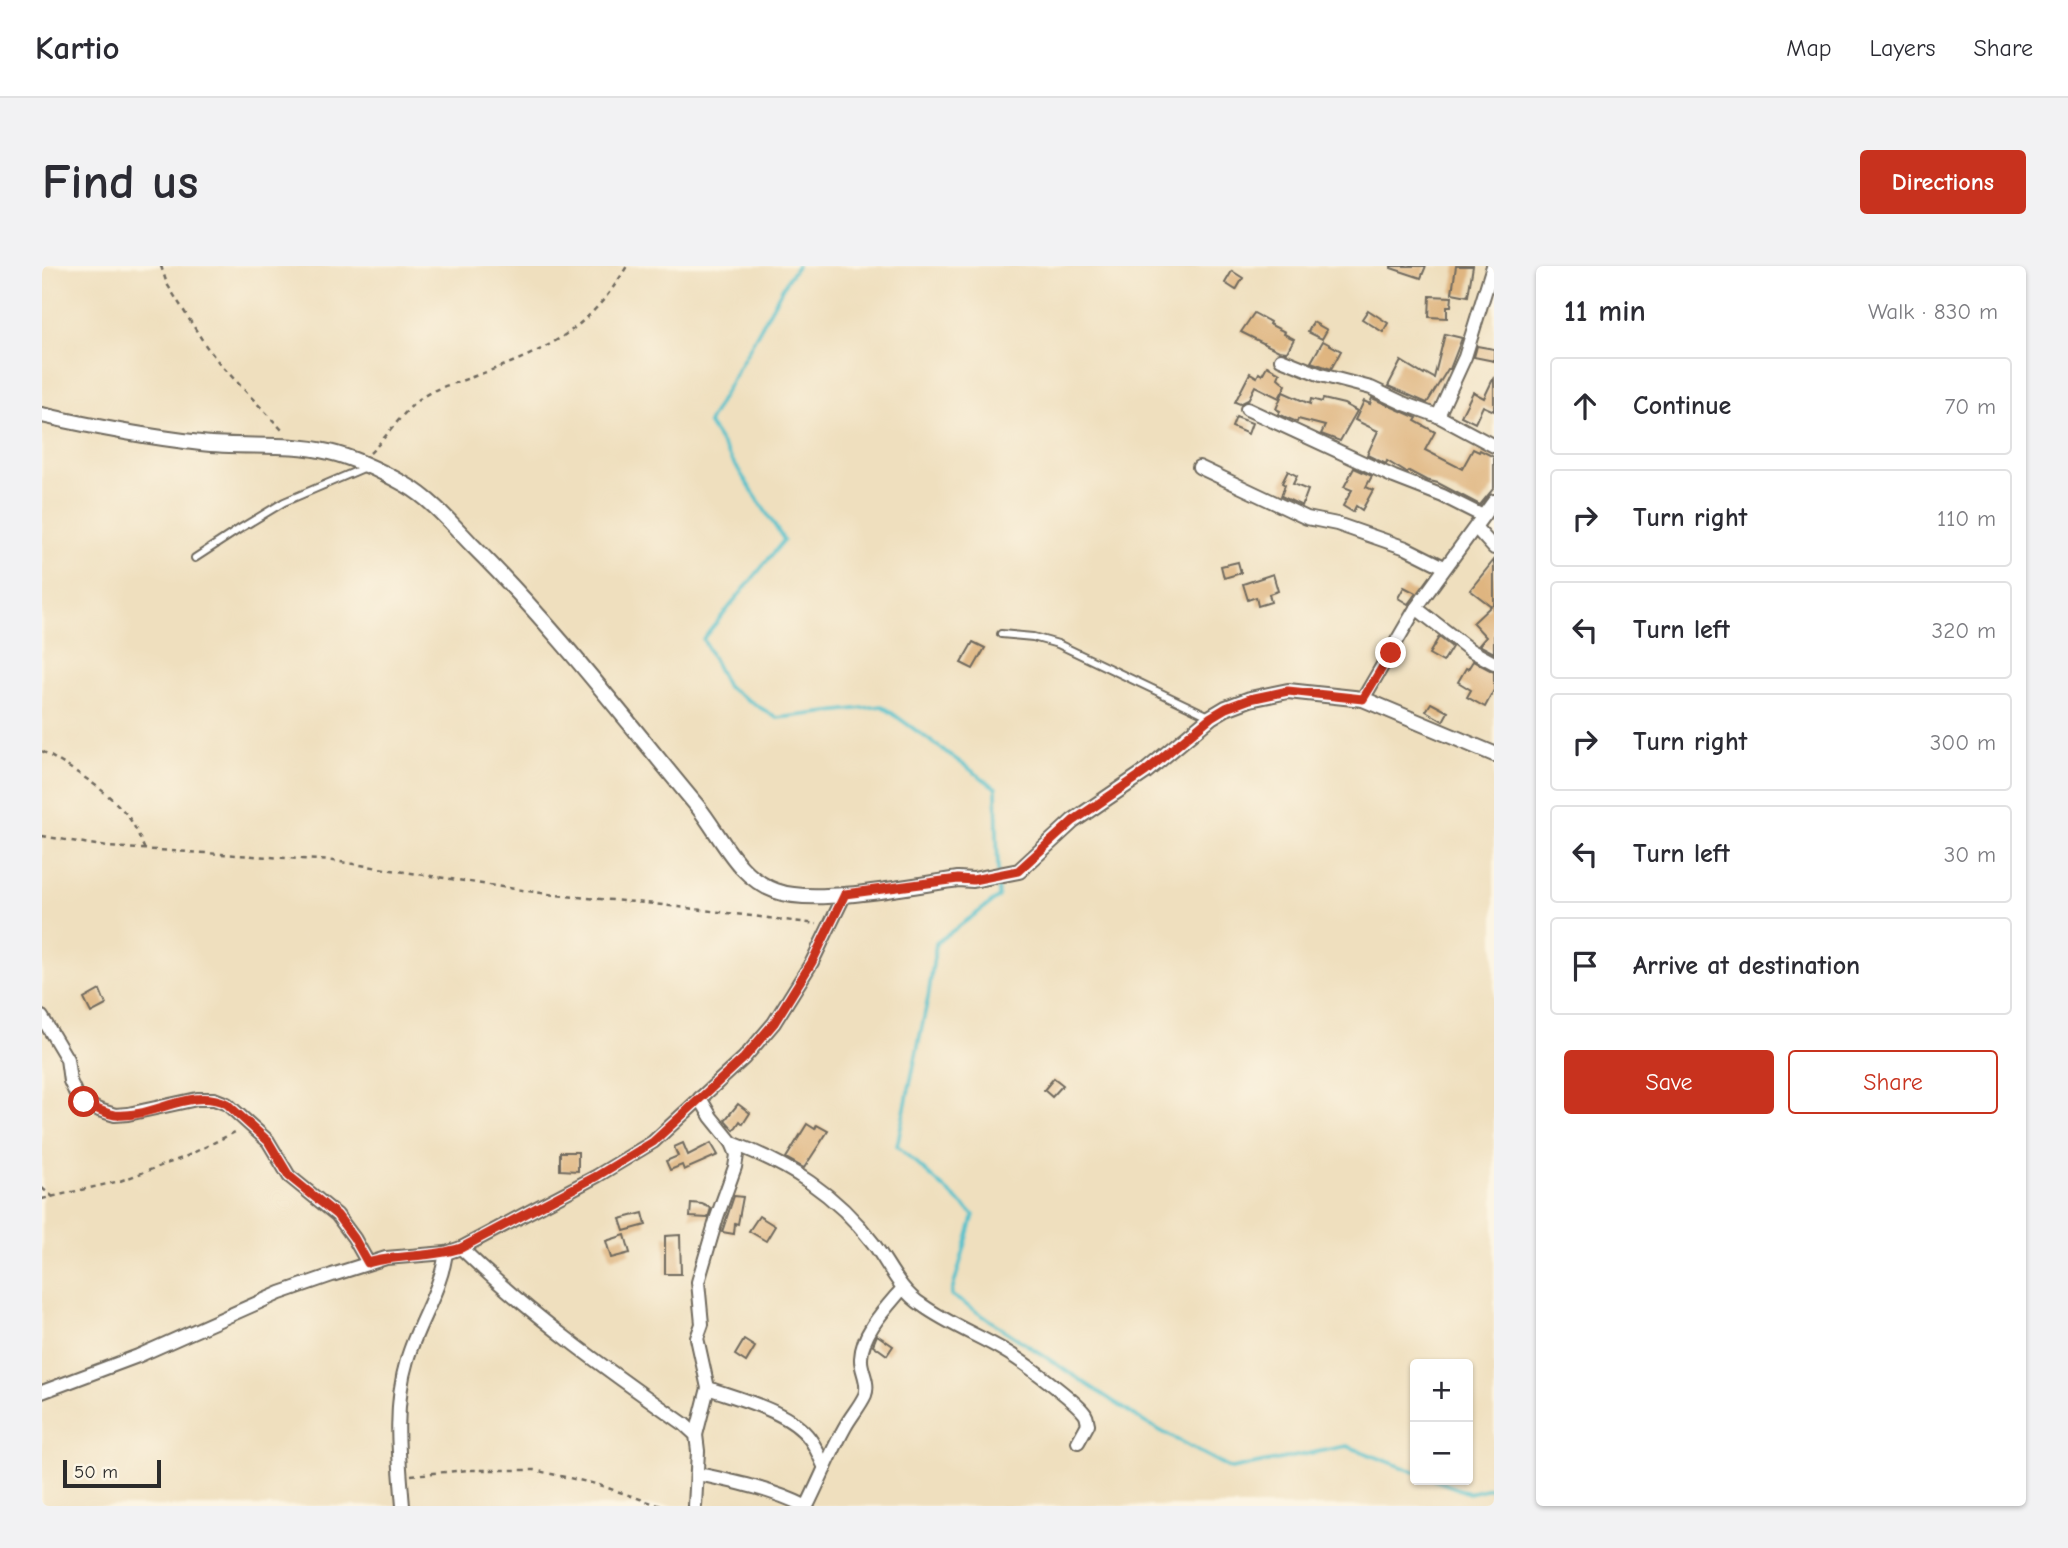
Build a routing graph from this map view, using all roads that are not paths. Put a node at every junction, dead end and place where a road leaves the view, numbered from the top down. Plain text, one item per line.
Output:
1 (1493, 266) edge
2 (1282, 359) dead end
3 (1247, 409) dead end
4 (42, 415) edge
5 (1438, 416) junction
6 (1494, 446) edge
7 (363, 464) junction
8 (1199, 467) dead end
9 (1494, 501) edge
10 (1480, 522) junction
11 (1494, 548) edge
12 (195, 558) dead end
13 (1444, 567) junction
14 (1416, 607) junction
15 (1001, 634) dead end
16 (1494, 663) edge
17 (1363, 699) junction
18 (1211, 717) junction
19 (1494, 754) edge
20 (845, 894) junction
21 (42, 1017) edge
22 (701, 1098) junction
23 (732, 1143) junction
24 (461, 1248) junction
25 (446, 1253) junction
26 (368, 1263) junction
27 (902, 1289) junction
28 (708, 1388) junction
29 (42, 1392) edge
30 (696, 1436) junction
31 (1078, 1442) dead end
32 (825, 1468) junction
33 (698, 1474) junction
34 (403, 1506) edge
35 (695, 1506) edge
36 (806, 1506) edge

1 - 5 street
2 - 5 street
3 - 10 street
4 - 7 street
5 - 6 street
7 - 12 lane
7 - 20 street
8 - 13 street
9 - 10 street
10 - 11 street
10 - 13 street
13 - 14 street
14 - 16 street
14 - 17 street
15 - 18 lane
17 - 18 street
17 - 19 street
18 - 20 street
20 - 22 street
21 - 26 street
22 - 23 street
22 - 24 street
23 - 27 street
23 - 28 street
24 - 25 street
24 - 30 street
25 - 26 street
25 - 34 street
26 - 29 street
27 - 31 street
27 - 32 street
28 - 30 street
28 - 32 street
30 - 33 street
32 - 36 street
33 - 35 street
33 - 36 street

